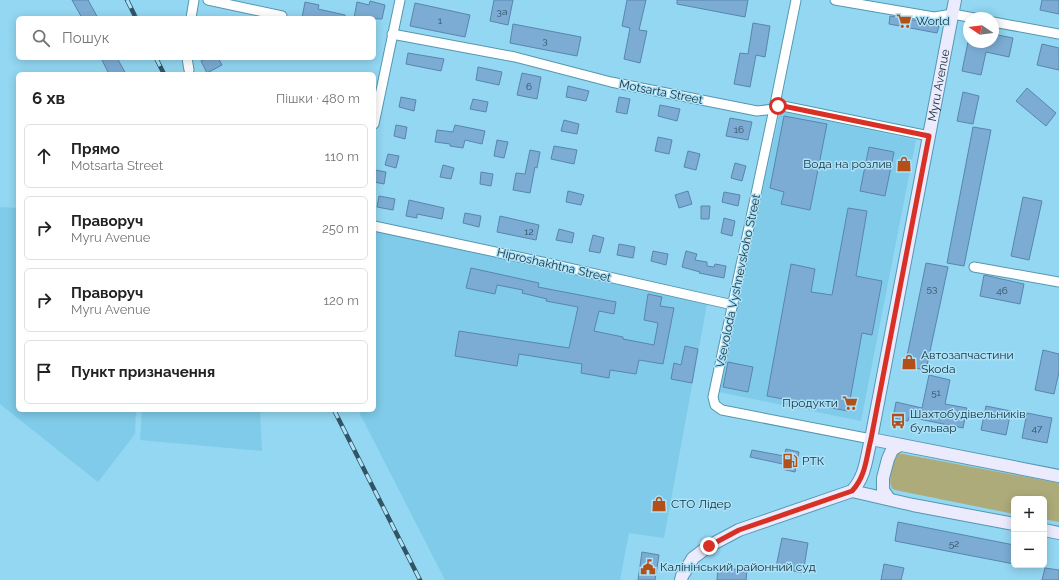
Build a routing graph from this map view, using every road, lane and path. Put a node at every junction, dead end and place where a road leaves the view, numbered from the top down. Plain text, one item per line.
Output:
1 (194, 0) edge
2 (208, 0) edge
3 (400, 0) edge
4 (796, 0) edge
5 (835, 0) edge
6 (955, 0) edge
7 (953, 14) junction
8 (191, 16) edge
9 (282, 16) dead end
10 (963, 16) edge
11 (999, 23) edge
12 (392, 34) junction
13 (1059, 34) edge
14 (187, 60) edge
15 (189, 70) dead end
16 (774, 109) junction
17 (376, 114) edge
18 (929, 136) junction
19 (376, 226) edge
20 (974, 267) dead end
21 (1059, 282) edge
22 (733, 305) junction
23 (871, 439) junction
24 (900, 445) junction
25 (1059, 476) edge
26 (852, 491) junction
27 (889, 499) junction
28 (1011, 523) edge
29 (1047, 531) edge
30 (1059, 533) edge
31 (681, 580) edge

1 - 8 street
2 - 9 street
3 - 12 street
4 - 16 street, Vsevoloda Vyshnevskoho Street
5 - 7 street
6 - 7 main road, Myru Avenue
7 - 10 street
7 - 18 main road, Myru Avenue
11 - 13 street
12 - 16 street, Motsarta Street
12 - 17 street
14 - 15 street
16 - 18 street, Motsarta Street
16 - 22 street, Vsevoloda Vyshnevskoho Street
18 - 23 main road, Myru Avenue
19 - 22 street, Hiproshakhtna Street
20 - 21 street
22 - 23 street, Vsevoloda Vyshnevskoho Street
23 - 24 main road
23 - 26 main road, Myru Avenue
24 - 25 main road
24 - 27 main road
26 - 27 main road
26 - 31 main road
27 - 28 main road
29 - 30 main road

